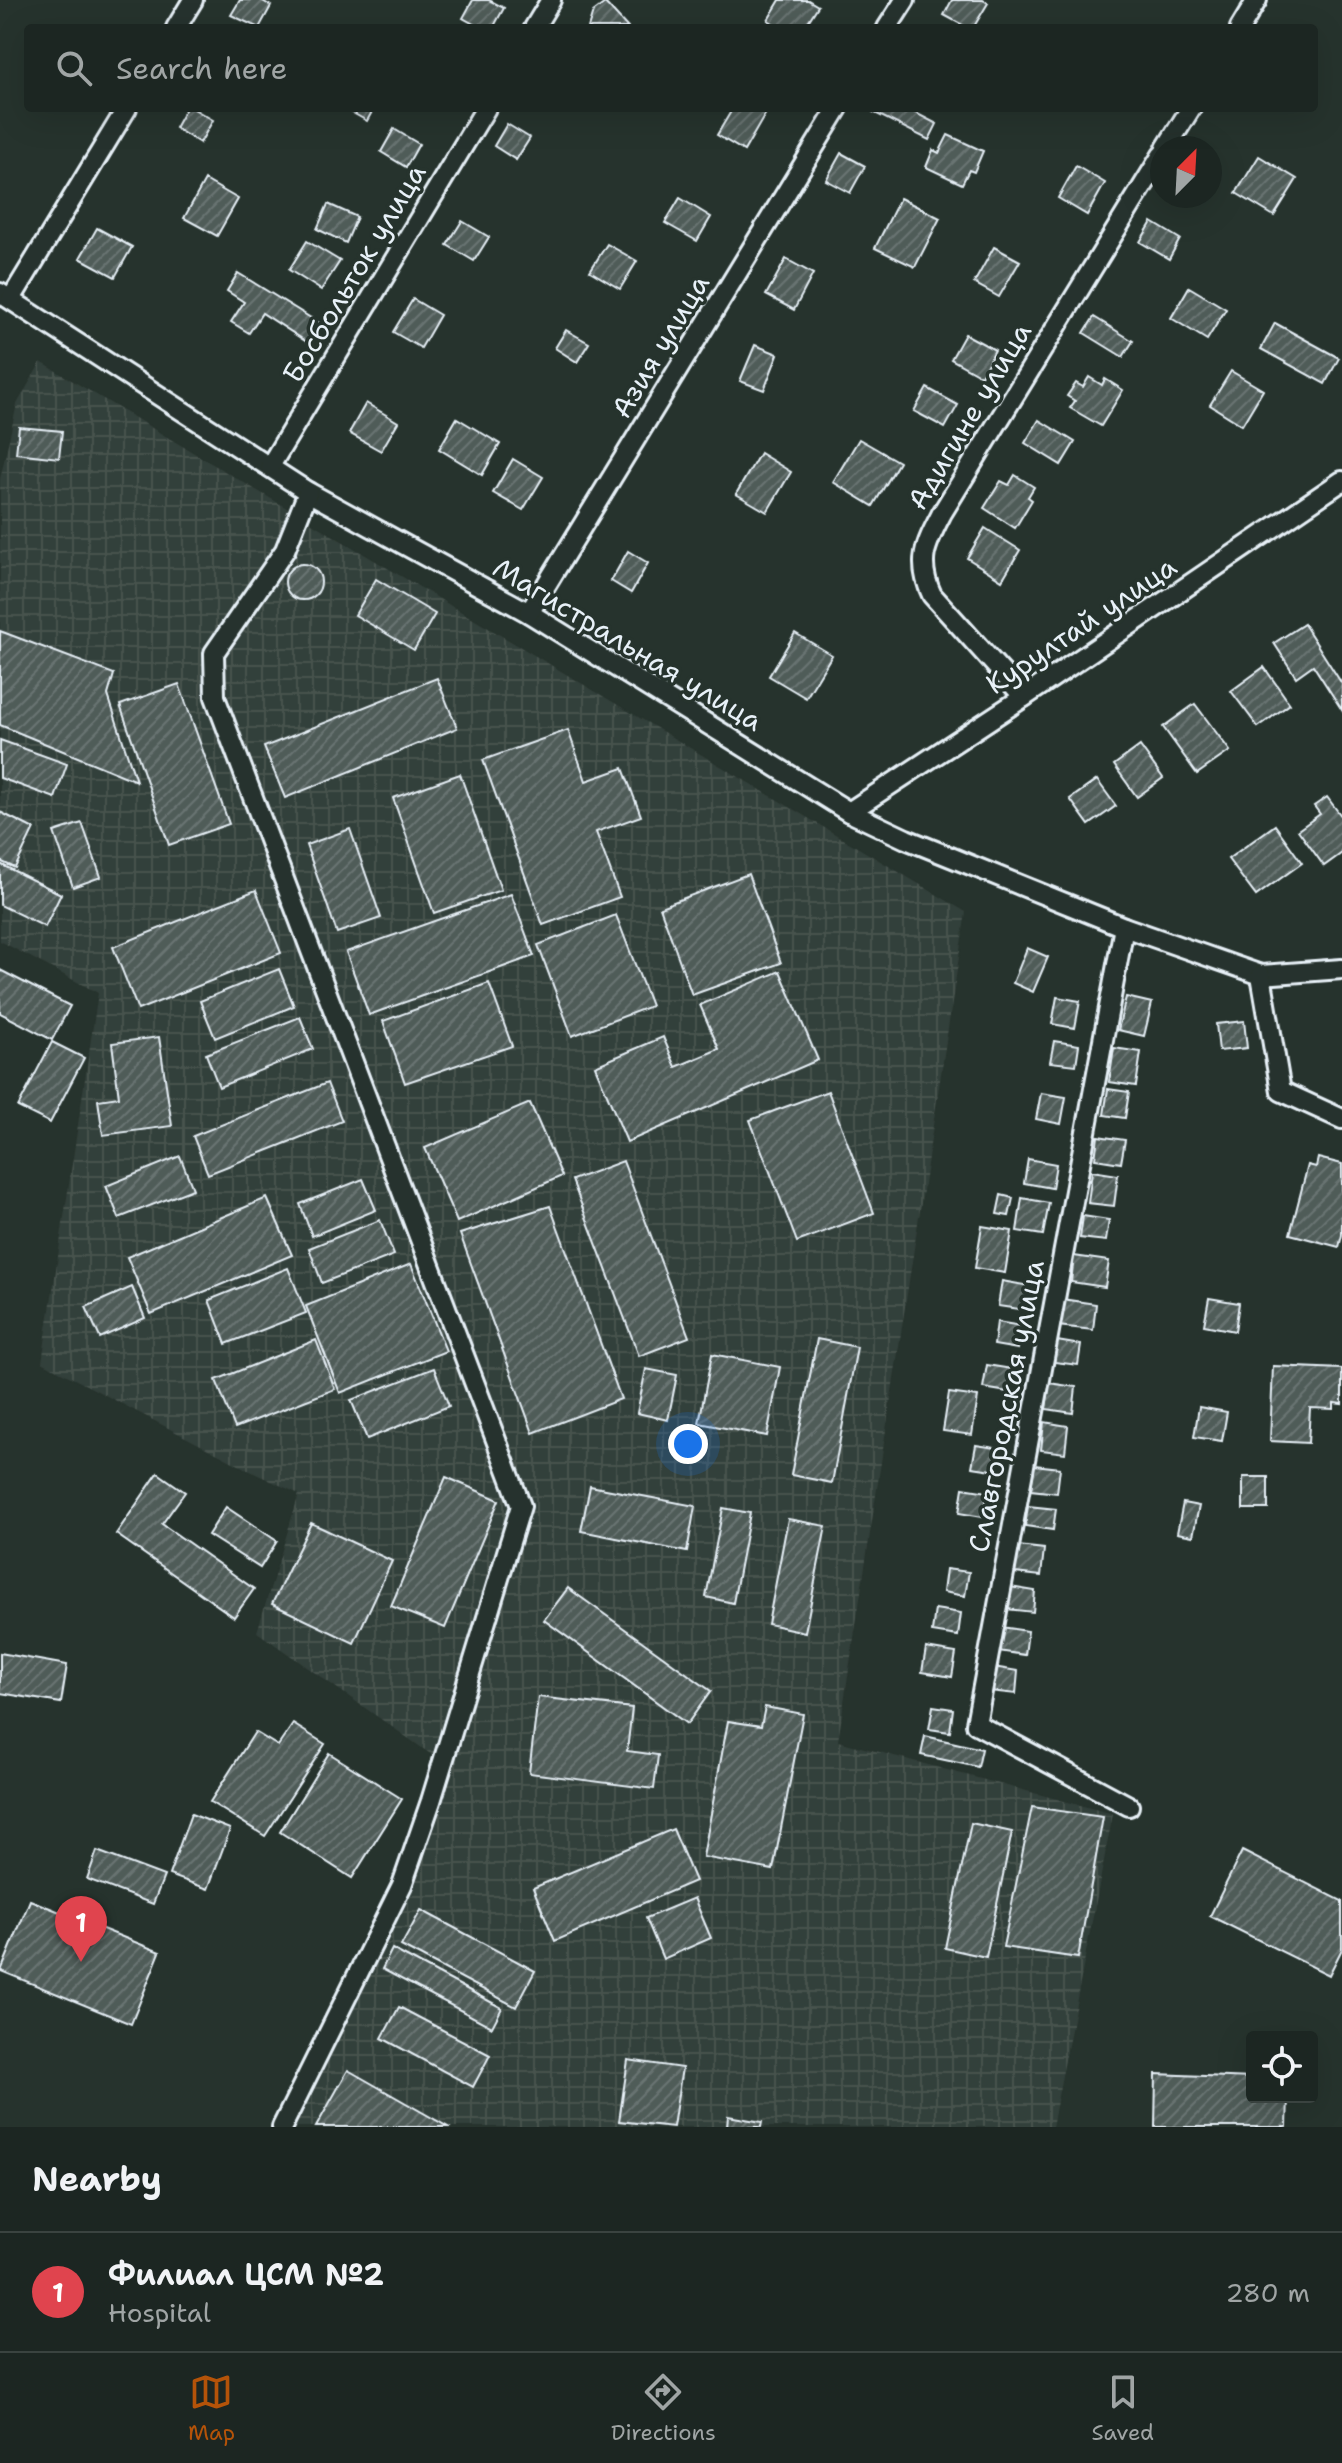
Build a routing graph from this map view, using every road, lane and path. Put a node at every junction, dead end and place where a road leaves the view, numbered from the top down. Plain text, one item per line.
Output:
1 (193, 0) edge
2 (551, 0) edge
3 (905, 0) edge
4 (1257, 0) edge
5 (178, 24) edge
6 (536, 24) edge
7 (890, 24) edge
8 (1242, 24) edge
9 (124, 112) edge
10 (484, 112) edge
11 (836, 112) edge
12 (1188, 112) edge
13 (1174, 136) edge
14 (1150, 175) edge
15 (6, 296) edge
16 (270, 466) junction
17 (1342, 481) edge
18 (308, 492) junction
19 (529, 613) junction
20 (1024, 697) junction
21 (849, 812) junction
22 (1124, 927) junction
23 (1342, 969) edge
24 (1261, 975) junction
25 (1342, 1119) edge
26 (1129, 1806) dead end
27 (282, 2127) edge

1 - 5 street
2 - 6 street
3 - 7 street
4 - 8 street
9 - 15 street
10 - 16 street, Босбольток улица
11 - 19 street, Азия улица
12 - 13 street
14 - 20 street, Адигине улица
15 - 16 street, Магистральная улица
16 - 18 street, Магистральная улица
17 - 20 street, Курултай улица
18 - 19 street, Магистральная улица
18 - 27 street
19 - 21 street, Магистральная улица
20 - 21 street, Курултай улица
21 - 22 street, Магистральная улица
22 - 24 street, Магистральная улица
22 - 26 street, Славгородская улица
23 - 24 street
24 - 25 street

